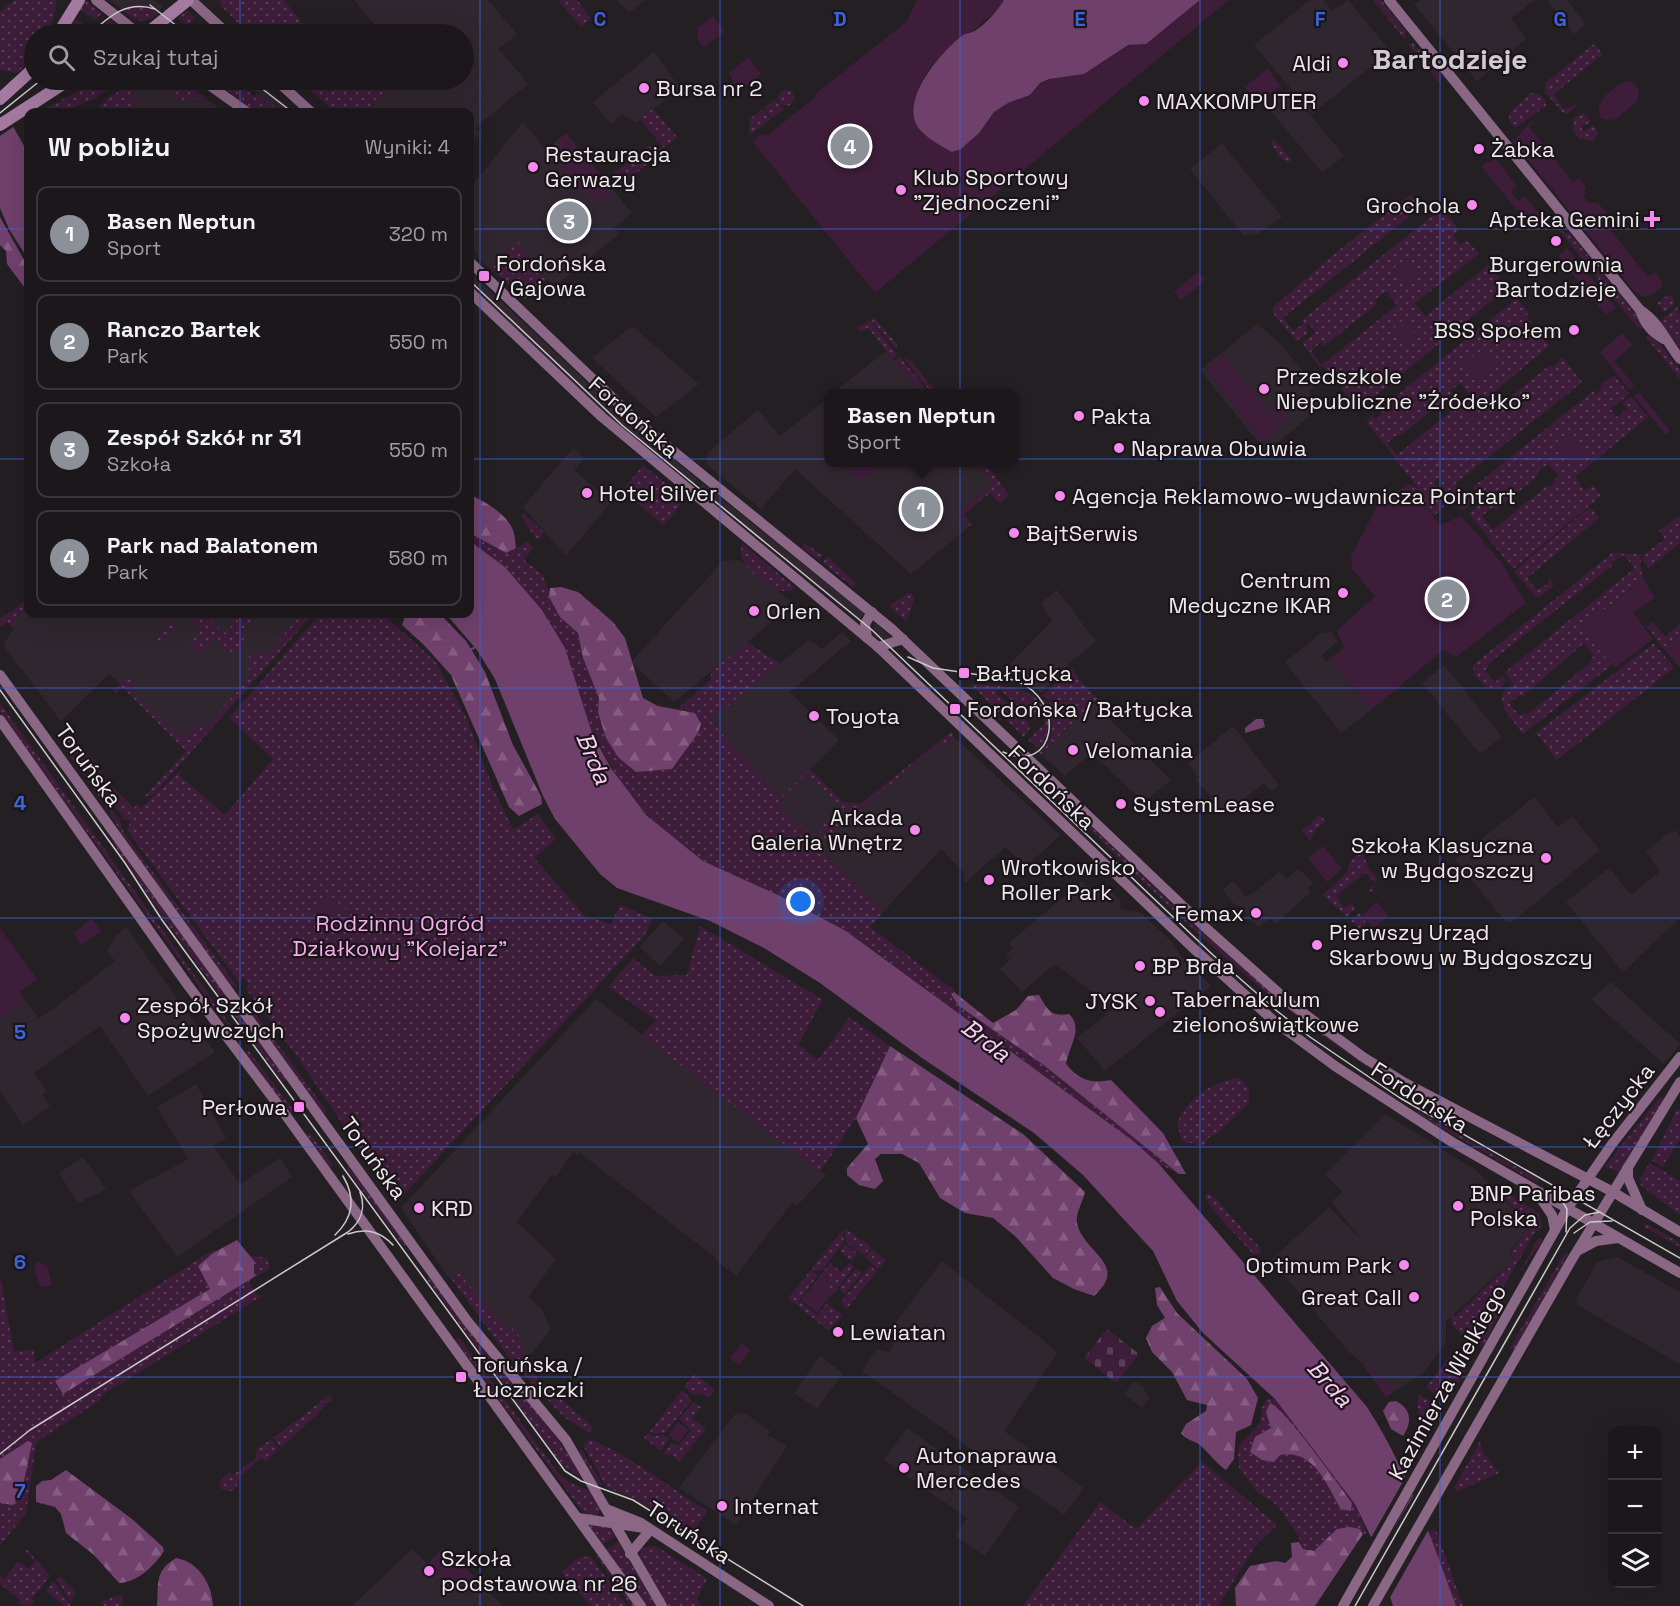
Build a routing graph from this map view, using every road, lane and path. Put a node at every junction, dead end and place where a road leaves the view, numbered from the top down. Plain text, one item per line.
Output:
1 (79, 0) edge
2 (96, 0) edge
3 (190, 0) edge
4 (1389, 0) edge
5 (64, 24) edge
6 (126, 24) edge
7 (159, 24) edge
8 (217, 24) edge
9 (24, 79) edge
10 (52, 90) edge
11 (216, 90) edge
12 (287, 90) edge
13 (0, 99) edge
14 (241, 108) edge
15 (307, 108) edge
16 (0, 125) edge
17 (474, 266) edge
18 (474, 296) edge
19 (1680, 359) edge
20 (872, 612) junction
21 (867, 638) junction
22 (903, 639) junction
23 (880, 649) junction
24 (0, 675) edge
25 (0, 720) edge
26 (1680, 1058) edge
27 (1680, 1082) edge
28 (1628, 1167) junction
29 (1587, 1179) junction
30 (1536, 1191) junction
31 (1613, 1192) junction
32 (1567, 1209) junction
33 (1642, 1210) junction
34 (1593, 1224) junction
35 (1555, 1230) junction
36 (1680, 1233) edge
37 (1618, 1238) junction
38 (1576, 1252) junction
39 (1680, 1273) edge
40 (606, 1509) junction
41 (578, 1518) junction
42 (613, 1523) junction
43 (650, 1530) junction
44 (630, 1554) junction
45 (642, 1606) edge
46 (662, 1606) edge
47 (769, 1606) edge
48 (1343, 1606) edge
49 (1373, 1606) edge

1 - 5 main road
2 - 6 main road
3 - 7 main road
3 - 8 main road
4 - 19 main road
9 - 13 main road
10 - 16 main road
11 - 14 main road
12 - 15 main road
17 - 20 main road, Fordońska
18 - 21 main road, Fordońska
20 - 21 main road
20 - 22 main road, Fordońska
21 - 23 main road, Fordońska
22 - 23 main road
22 - 29 main road, Fordońska
23 - 30 main road, Fordońska
24 - 40 main road, Toruńska
25 - 41 main road, Toruńska
26 - 29 main road, Łęczycka
27 - 28 main road, Łęczycka
28 - 31 main road, Łęczycka
28 - 33 main road
29 - 31 main road, Fordońska
29 - 32 main road, Kazimierza Wielkiego
30 - 32 main road, Fordońska
30 - 35 main road
31 - 33 main road, Fordońska
31 - 34 main road, Kazimierza Wielkiego
32 - 34 main road, Fordońska
32 - 35 main road, Kazimierza Wielkiego
33 - 36 main road, Fordońska
34 - 37 main road, Fordońska
34 - 38 main road, Kazimierza Wielkiego
35 - 48 main road, Kazimierza Wielkiego
37 - 38 main road
37 - 39 main road, Fordońska
38 - 49 main road, Kazimierza Wielkiego
40 - 42 main road
40 - 43 main road, Toruńska
41 - 42 main road
41 - 45 main road, Toruńska
42 - 43 main road
42 - 44 main road
43 - 44 main road
43 - 47 main road, Toruńska
44 - 46 main road

